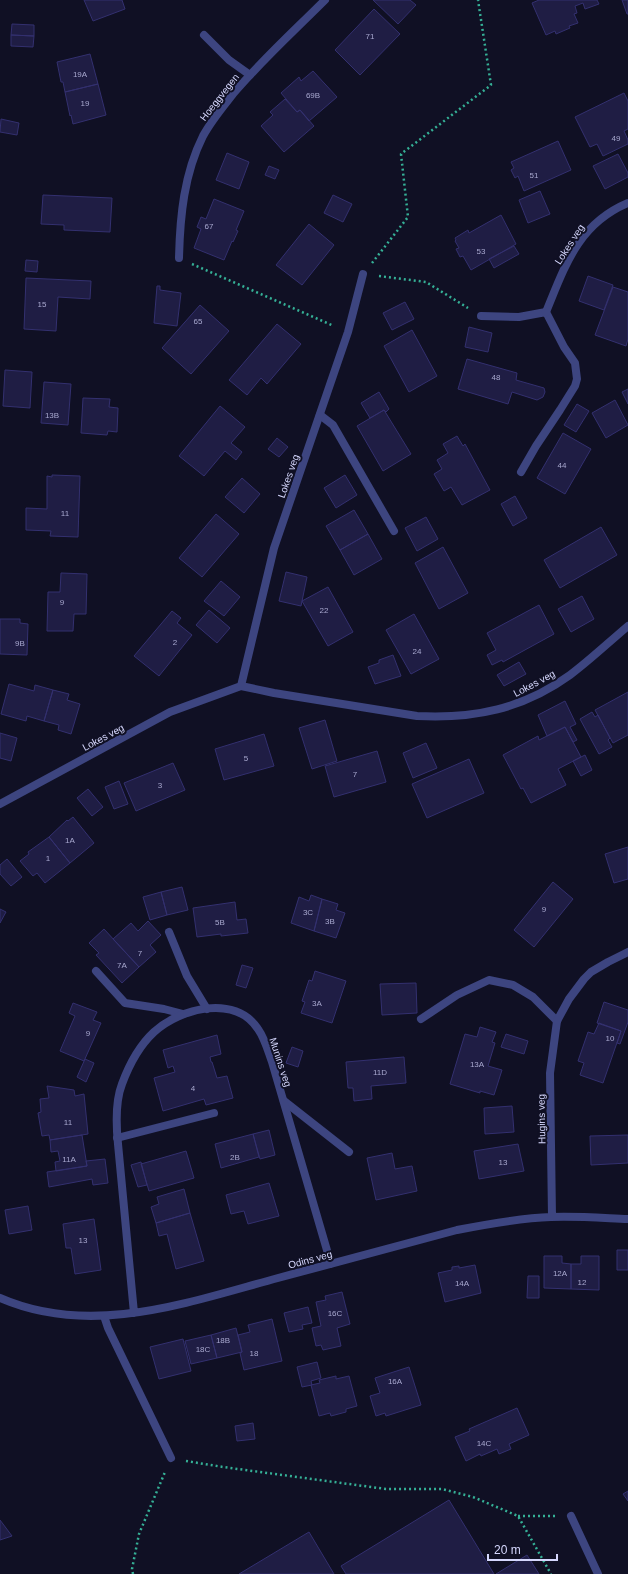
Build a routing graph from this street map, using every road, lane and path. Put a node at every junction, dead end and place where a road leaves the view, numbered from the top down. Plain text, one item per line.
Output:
1 (325, 0) edge
2 (478, 0) edge
3 (204, 35) dead end
4 (250, 75) junction
5 (628, 203) edge
6 (179, 258) joint
7 (363, 274) junction
8 (546, 312) junction
9 (481, 316) joint
10 (348, 332) junction
11 (320, 415) junction
12 (520, 472) dead end
13 (394, 531) dead end
14 (628, 626) edge
15 (241, 686) junction
16 (0, 804) edge
17 (170, 932) dead end
18 (628, 952) edge
19 (96, 971) dead end
20 (207, 1009) junction
21 (183, 1014) junction
22 (421, 1019) dead end
23 (557, 1021) junction
24 (284, 1101) junction
25 (214, 1113) dead end
26 (117, 1138) junction
27 (349, 1152) dead end
28 (552, 1216) junction
29 (628, 1219) edge
30 (331, 1264) junction
31 (0, 1298) edge
32 (134, 1312) junction
33 (104, 1316) junction
34 (171, 1458) junction
35 (518, 1516) junction
36 (571, 1516) joint
37 (133, 1574) edge
38 (552, 1574) edge
39 (598, 1574) edge

1 - 4 street, Hoeggvegen
2 - 7 path
3 - 4 street
4 - 6 street, Hoeggvegen
5 - 8 street, Lokes veg
6 - 10 path
7 - 9 path
7 - 10 street, Lokes veg
8 - 9 street
8 - 12 street
10 - 11 street, Lokes veg
11 - 13 street
11 - 15 street, Lokes veg
14 - 15 street, Lokes veg
15 - 16 street, Lokes veg
17 - 20 street
18 - 23 street, Hugins veg
19 - 21 street
20 - 21 street, Munins veg
20 - 24 street, Munins veg
21 - 26 street, Munins veg
22 - 23 street
23 - 28 street, Hugins veg
24 - 27 street
24 - 30 street, Munins veg
25 - 26 street
26 - 32 street, Munins veg
28 - 29 street, Odins veg
28 - 30 street, Odins veg
30 - 32 street, Odins veg
31 - 33 street, Odins veg
32 - 33 street, Odins veg
33 - 34 street
34 - 35 path
34 - 37 path
35 - 36 path
35 - 38 path
36 - 39 street

